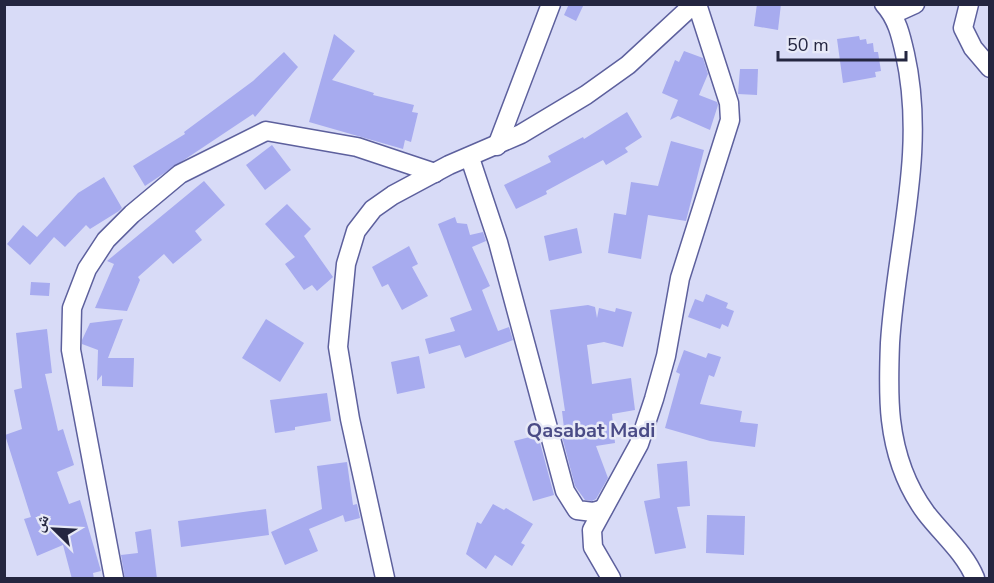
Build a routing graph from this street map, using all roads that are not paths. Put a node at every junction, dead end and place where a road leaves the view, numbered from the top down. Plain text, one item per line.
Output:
1 (551, 4) edge
2 (696, 4) edge
3 (915, 4) edge
4 (969, 4) edge
5 (889, 9) edge
6 (990, 68) edge
7 (497, 146) junction
8 (470, 158) junction
9 (435, 173) junction
10 (603, 509) junction
11 (114, 579) edge
12 (385, 579) edge
13 (611, 579) edge
14 (975, 579) edge

1 - 7 street
2 - 7 street
2 - 10 street
3 - 5 street
4 - 6 street
5 - 14 street
7 - 8 street
8 - 9 street
8 - 10 street
9 - 11 street
9 - 12 street
10 - 13 street

